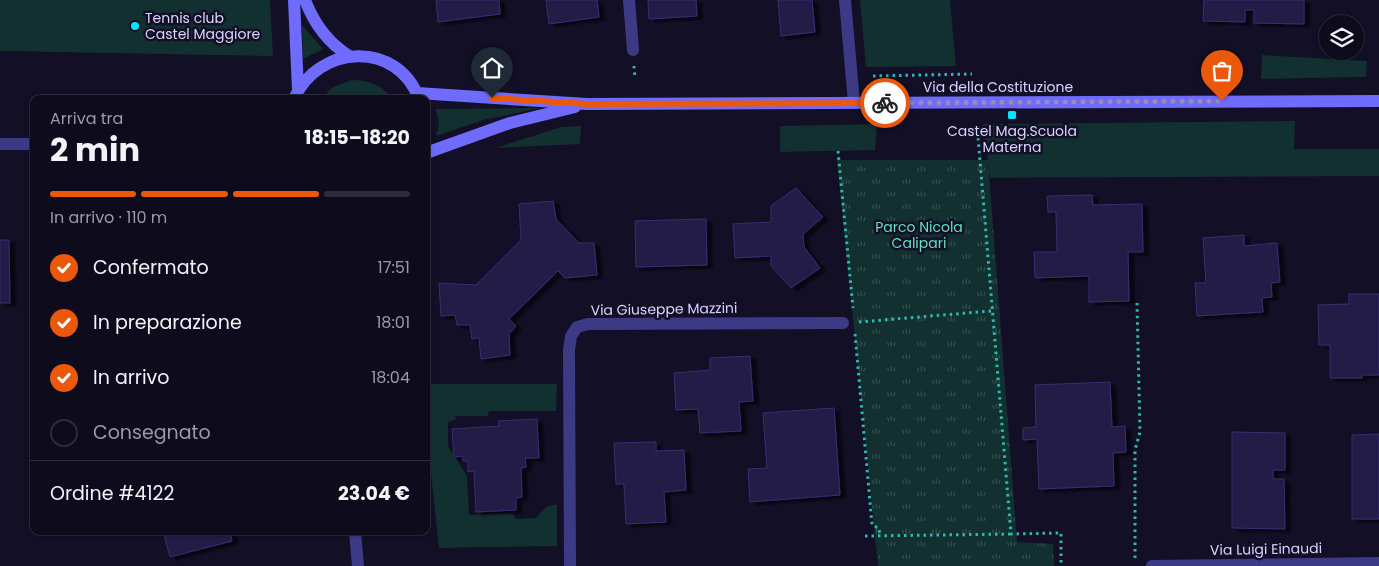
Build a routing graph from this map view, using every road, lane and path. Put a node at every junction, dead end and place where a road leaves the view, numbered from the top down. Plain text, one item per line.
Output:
1 (294, 0) edge
2 (305, 0) edge
3 (629, 0) edge
4 (845, 0) edge
5 (633, 50) dead end
6 (349, 56) junction
7 (972, 74) dead end
8 (873, 76) dead end
9 (296, 95) edge
10 (417, 95) edge
11 (430, 97) edge
12 (1379, 100) edge
13 (854, 103) junction
14 (587, 104) junction
15 (977, 125) dead end
16 (0, 144) edge
17 (30, 144) edge
18 (838, 151) dead end
19 (430, 152) edge
20 (1137, 303) dead end
21 (991, 311) junction
22 (849, 323) junction
23 (1011, 534) junction
24 (355, 535) edge
25 (865, 536) dead end
26 (880, 536) junction
27 (1379, 563) edge
28 (358, 566) edge
29 (570, 566) edge
30 (1061, 566) edge
31 (1135, 566) edge
32 (1152, 566) edge

1 - 9 street
2 - 6 street
3 - 5 street
4 - 13 street
6 - 9 street
6 - 10 street
7 - 8 path
11 - 14 street, Via della Costituzione
12 - 13 street, Via della Costituzione
13 - 14 street, Via della Costituzione
14 - 19 street, Via della Costituzione
15 - 21 path
16 - 17 street
18 - 22 path
20 - 31 path
21 - 22 path
21 - 23 path
22 - 26 path
22 - 29 street, Via Giuseppe Mazzini
23 - 26 path
23 - 30 path
24 - 28 street
25 - 26 path
27 - 32 street, Via Luigi Einaudi

